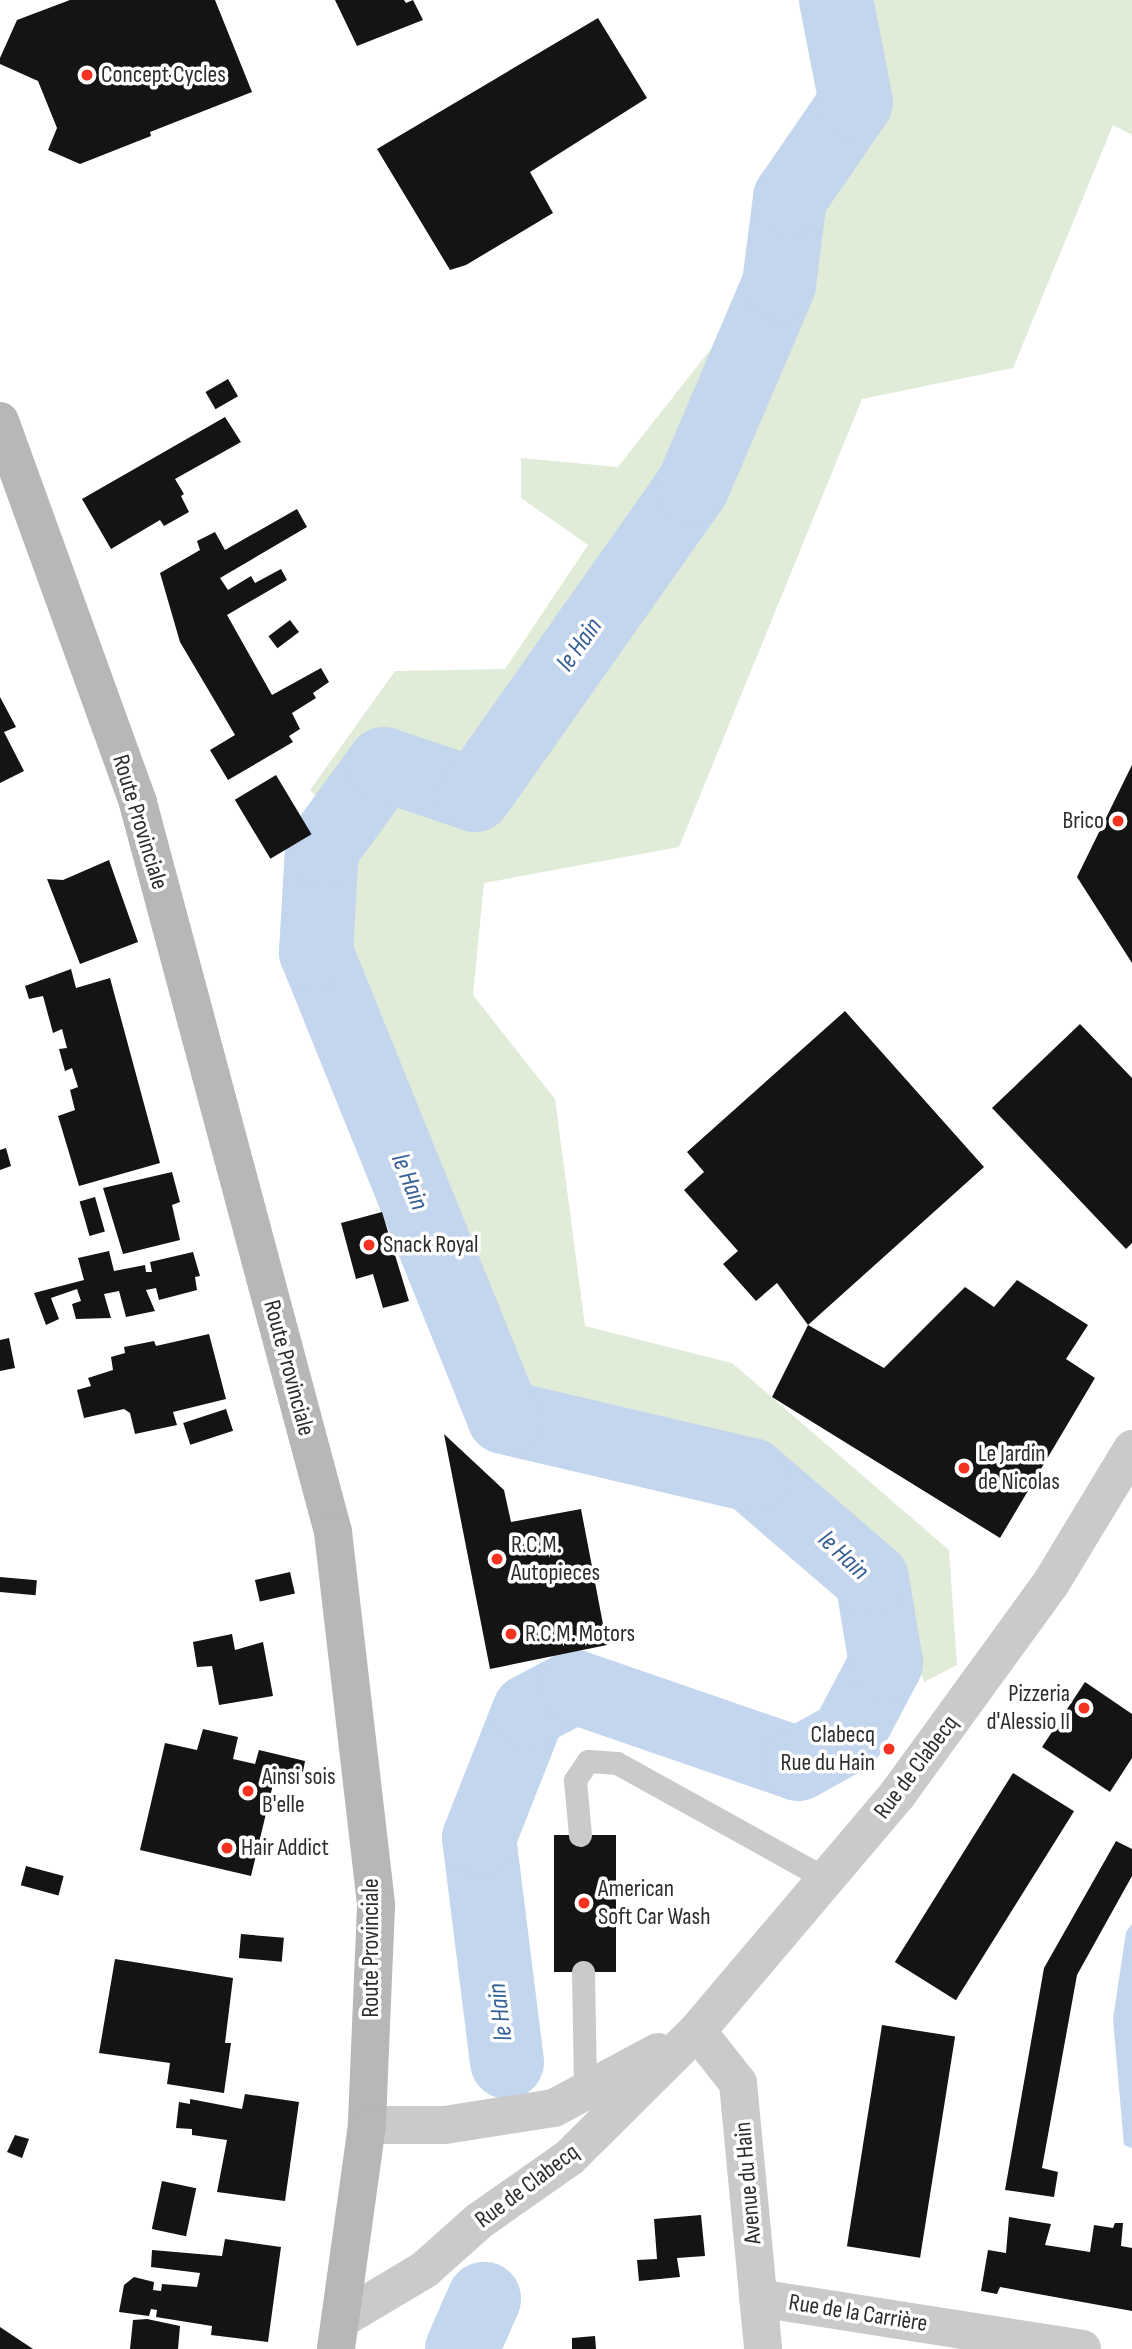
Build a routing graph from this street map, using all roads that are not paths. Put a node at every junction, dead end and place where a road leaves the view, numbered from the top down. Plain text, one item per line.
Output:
1 (0, 421) edge
2 (1132, 1449) edge
3 (580, 1835) dead end
4 (826, 1879) junction
5 (583, 1972) dead end
6 (696, 2031) junction
7 (585, 2092) junction
8 (367, 2125) junction
9 (758, 2298) junction
10 (338, 2335) edge
11 (763, 2349) edge
12 (1082, 2349) edge

1 - 8 main road, Route Provinciale
2 - 4 street, Rue de Clabecq
3 - 4 lane
4 - 6 street, Rue de Clabecq
5 - 7 lane
6 - 7 street, Rue de Clabecq
6 - 9 street, Avenue du Hain
6 - 10 street, Rue de Clabecq
7 - 8 street, Rue de Clabecq
8 - 10 main road, Route Provinciale
9 - 11 street, Avenue du Hain
9 - 12 street, Rue de la Carrière

